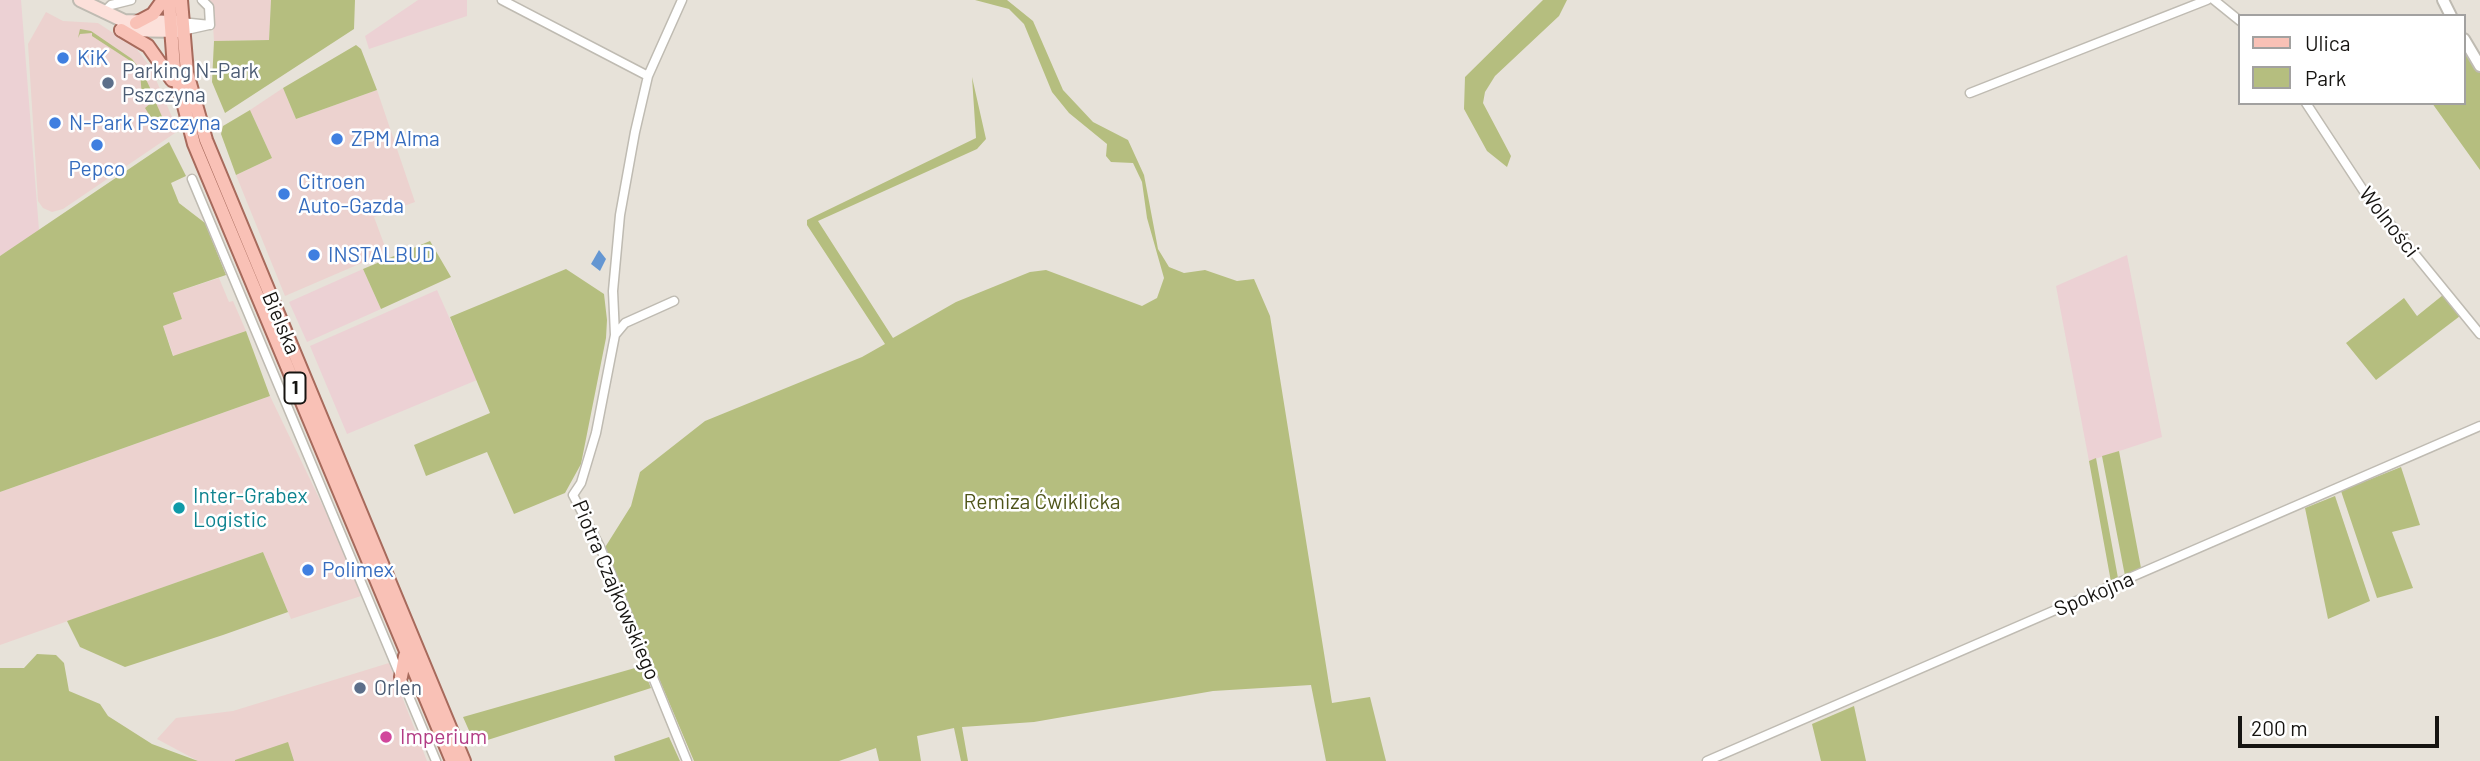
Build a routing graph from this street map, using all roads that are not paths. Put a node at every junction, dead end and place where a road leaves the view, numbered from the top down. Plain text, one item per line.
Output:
1 (80, 0) edge
2 (131, 0) edge
3 (163, 0) edge
4 (169, 0) edge
5 (181, 0) edge
6 (202, 0) edge
7 (502, 0) edge
8 (682, 0) edge
9 (2207, 0) edge
10 (2214, 0) edge
11 (103, 13) junction
12 (2238, 19) edge
13 (136, 23) junction
14 (175, 27) junction
15 (121, 30) junction
16 (2466, 42) edge
17 (2480, 66) edge
18 (648, 76) junction
19 (178, 90) junction
20 (1970, 93) dead end
21 (2307, 105) edge
22 (192, 179) dead end
23 (674, 301) dead end
24 (2480, 334) edge
25 (615, 335) junction
26 (2480, 426) edge
27 (405, 652) junction
28 (401, 677) junction
29 (432, 699) junction
30 (436, 761) edge
31 (452, 761) edge
32 (464, 761) edge
33 (687, 761) edge
34 (1707, 761) edge

1 - 11 main road
2 - 11 street
3 - 13 main road
4 - 14 main road, 1
5 - 14 main road, 1
6 - 14 street
7 - 18 street
8 - 18 street, Piotra Czajkowskiego
9 - 20 street
10 - 12 street
11 - 13 main road
11 - 15 main road
13 - 14 main road
14 - 15 main road
14 - 19 main road, Bielska / 1
14 - 29 main road, Bielska / 1
15 - 19 main road
16 - 17 street
18 - 25 street, Piotra Czajkowskiego
19 - 27 main road, Bielska / 1
21 - 24 street, Wolności
22 - 28 street
23 - 25 street
25 - 33 street, Piotra Czajkowskiego
26 - 34 street, Spokojna
27 - 28 main road
27 - 29 main road, Bielska / 1
28 - 30 street
29 - 31 main road, 1
29 - 32 main road, 1

